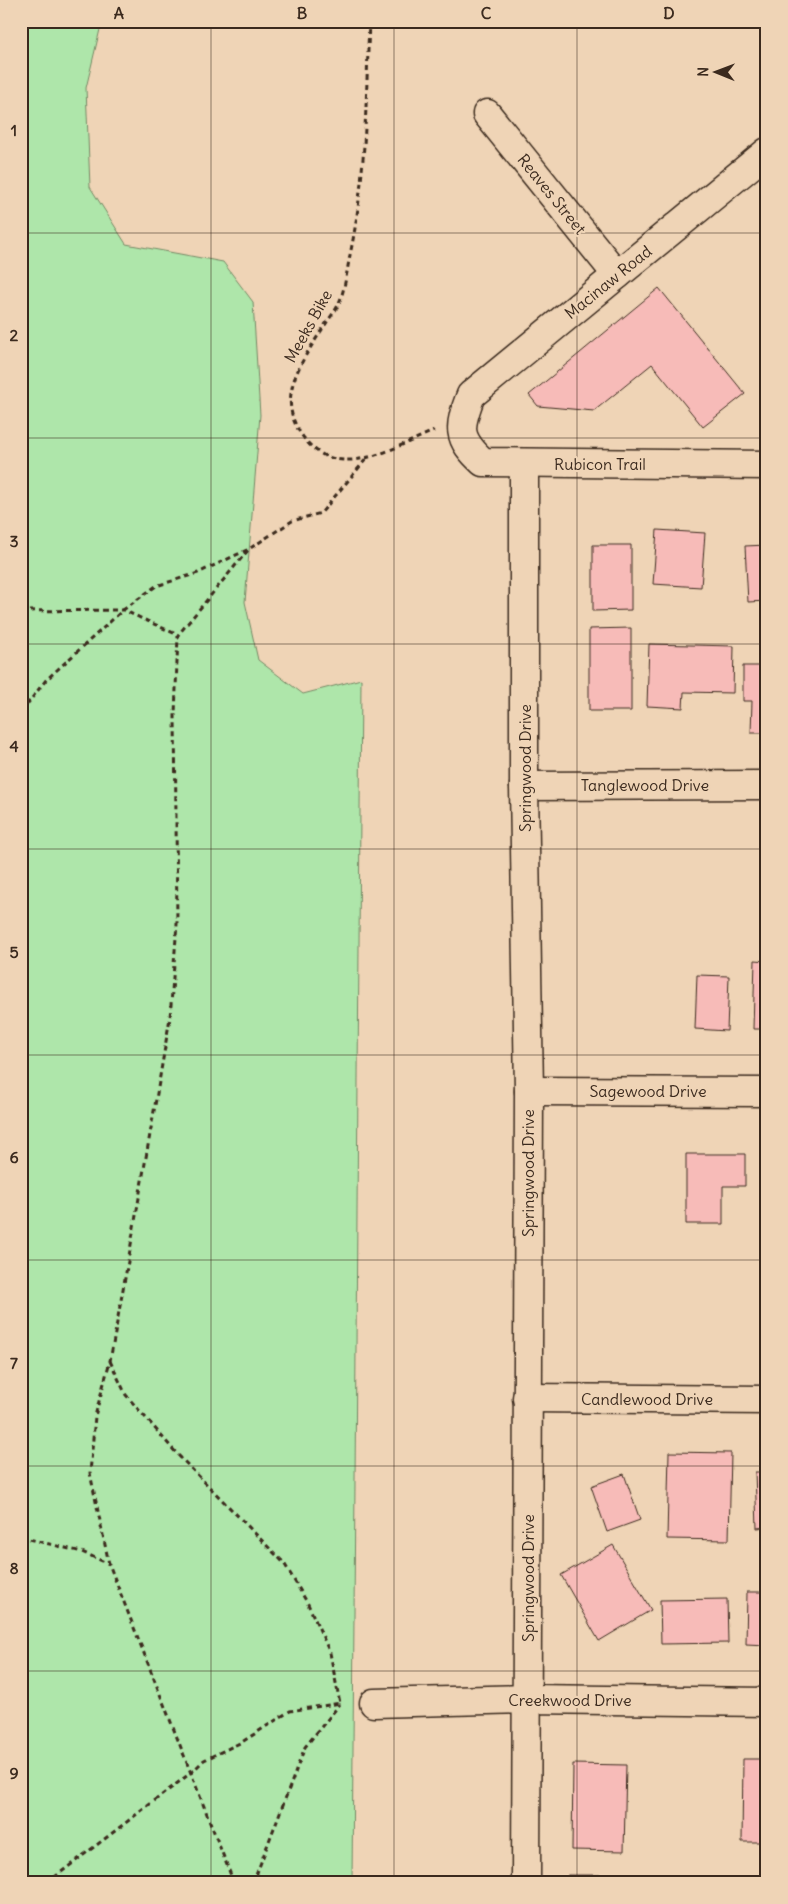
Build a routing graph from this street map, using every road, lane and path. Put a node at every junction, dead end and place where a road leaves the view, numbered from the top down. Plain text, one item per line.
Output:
1 (369, 21) edge
2 (487, 114) dead end
3 (767, 152) edge
4 (617, 275) junction
5 (460, 421) junction
6 (369, 456) junction
7 (524, 463) junction
8 (767, 465) edge
9 (249, 549) junction
10 (123, 610) junction
11 (21, 611) edge
12 (178, 634) junction
13 (21, 712) edge
14 (767, 785) edge
15 (524, 786) junction
16 (529, 1091) junction
17 (767, 1092) edge
18 (110, 1361) junction
19 (528, 1398) junction
20 (767, 1400) edge
21 (21, 1537) edge
22 (108, 1564) junction
23 (528, 1699) junction
24 (374, 1702) dead end
25 (767, 1702) edge
26 (340, 1703) junction
27 (192, 1772) junction
28 (47, 1883) edge
29 (234, 1883) edge
30 (253, 1883) edge
31 (526, 1883) edge

1 - 6 path, Meeks Bike
2 - 4 street, Reaves Street
3 - 4 street, Macinaw Road
4 - 5 street, Macinaw Road
5 - 6 path, Meeks Bike
5 - 7 street, Rubicon Trail
6 - 9 path
7 - 8 street, Rubicon Trail
7 - 15 street, Springwood Drive
9 - 10 path
9 - 12 path
10 - 11 path
10 - 12 path
10 - 13 path
12 - 18 path
14 - 15 street, Tanglewood Drive
15 - 16 street, Springwood Drive
16 - 17 street, Sagewood Drive
16 - 19 street, Springwood Drive
18 - 22 path
18 - 26 path
19 - 20 street, Candlewood Drive
19 - 23 street, Springwood Drive
21 - 22 path
22 - 27 path
23 - 24 street, Creekwood Drive
23 - 25 street, Creekwood Drive
23 - 31 street, Springwood Drive
26 - 27 path
26 - 30 path
27 - 28 path
27 - 29 path

